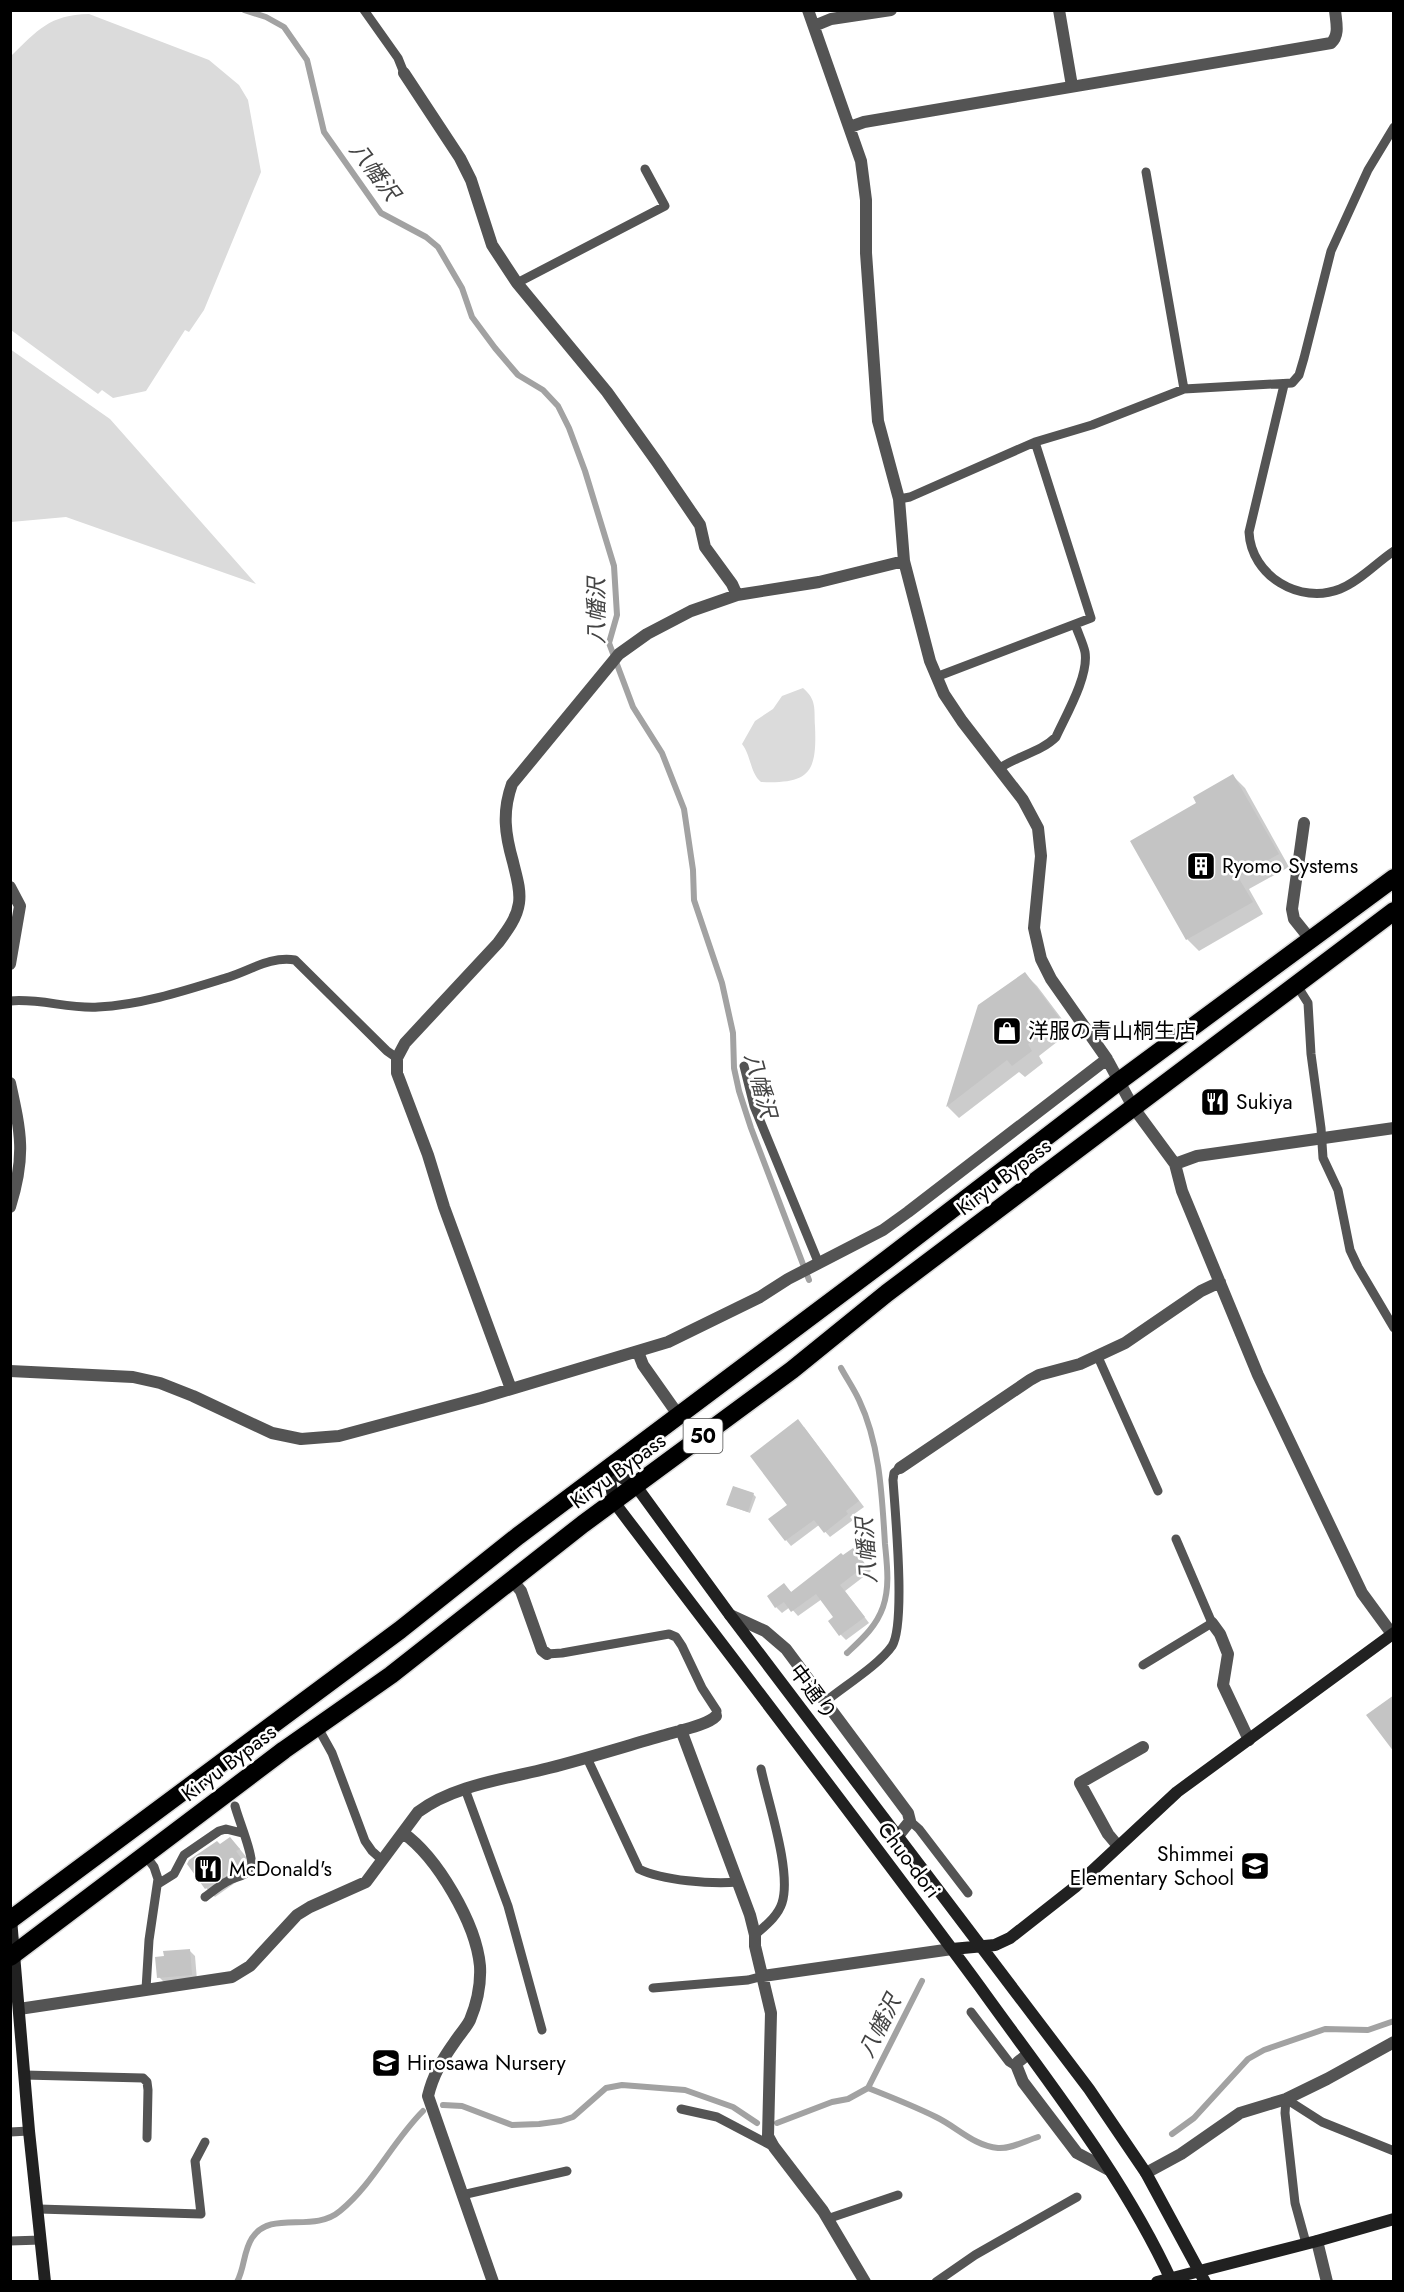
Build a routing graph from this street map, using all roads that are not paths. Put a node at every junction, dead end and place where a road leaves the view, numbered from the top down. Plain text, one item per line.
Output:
1 (364, 10) edge
2 (808, 10) edge
3 (891, 10) edge
4 (1059, 10) edge
5 (1335, 10) edge
6 (814, 26) junction
7 (404, 73) joint
8 (1072, 86) junction
9 (850, 127) junction
10 (1394, 127) edge
11 (645, 169) dead end
12 (1146, 172) dead end
13 (517, 283) junction
14 (1284, 385) junction
15 (1184, 389) junction
16 (1035, 442) junction
17 (899, 499) junction
18 (1394, 551) edge
19 (904, 561) junction
20 (737, 595) junction
21 (1075, 624) junction
22 (936, 677) junction
23 (999, 768) junction
24 (1304, 823) dead end
25 (1394, 878) edge
26 (10, 887) edge
27 (1394, 911) edge
28 (1310, 939) junction
29 (10, 964) edge
30 (1296, 984) junction
31 (10, 1001) edge
32 (397, 1058) junction
33 (1107, 1059) junction
34 (744, 1066) dead end
35 (1118, 1082) junction
36 (10, 1083) edge
37 (1133, 1107) junction
38 (1394, 1128) edge
39 (1322, 1139) junction
40 (1175, 1164) junction
41 (10, 1207) edge
42 (816, 1265) junction
43 (1220, 1282) junction
44 (1394, 1328) edge
45 (638, 1352) junction
46 (1098, 1357) junction
47 (10, 1371) edge
48 (512, 1389) junction
49 (679, 1416) junction
50 (900, 1468) joint
51 (608, 1469) junction
52 (636, 1486) junction
53 (1158, 1491) dead end
54 (614, 1502) junction
55 (1176, 1539) dead end
56 (512, 1580) junction
57 (730, 1615) junction
58 (1212, 1623) junction
59 (1393, 1633) edge
60 (547, 1654) joint
61 (1143, 1665) dead end
62 (825, 1702) junction
63 (716, 1716) joint
64 (317, 1726) junction
65 (681, 1730) junction
66 (1249, 1740) junction
67 (1143, 1747) dead end
68 (587, 1758) junction
69 (760, 1769) dead end
70 (465, 1789) junction
71 (235, 1806) dead end
72 (909, 1821) junction
73 (242, 1833) junction
74 (403, 1833) junction
75 (898, 1836) junction
76 (1118, 1846) junction
77 (144, 1855) junction
78 (382, 1860) junction
79 (738, 1882) junction
80 (158, 1884) junction
81 (968, 1893) dead end
82 (205, 1897) dead end
83 (10, 1912) edge
84 (11, 1920) edge
85 (755, 1935) junction
86 (982, 1946) junction
87 (952, 1949) junction
88 (12, 1956) edge
89 (763, 1977) junction
90 (653, 1988) dead end
91 (146, 1989) junction
92 (19, 2009) junction
93 (971, 2012) dead end
94 (542, 2030) dead end
95 (1394, 2042) edge
96 (1028, 2054) junction
97 (1017, 2067) junction
98 (24, 2075) junction
99 (1286, 2099) junction
100 (681, 2109) dead end
101 (29, 2131) junction
102 (10, 2132) edge
103 (147, 2138) dead end
104 (205, 2142) dead end
105 (774, 2147) junction
106 (1394, 2151) edge
107 (1109, 2170) junction
108 (567, 2171) dead end
109 (1146, 2173) junction
110 (462, 2195) junction
111 (898, 2195) dead end
112 (1077, 2197) dead end
113 (39, 2209) junction
114 (827, 2218) junction
115 (1394, 2219) edge
116 (41, 2240) junction
117 (10, 2241) edge
118 (1311, 2242) junction
119 (1203, 2276) edge
120 (1171, 2280) edge
121 (45, 2282) edge
122 (493, 2282) edge
123 (865, 2282) edge
124 (936, 2282) edge
125 (1157, 2282) edge
126 (1327, 2282) edge

1 - 7 lane
2 - 6 street
3 - 6 street
4 - 8 street
5 - 8 street
6 - 9 street
7 - 13 street
8 - 9 street
9 - 17 street
10 - 14 lane
11 - 13 lane
12 - 15 lane
13 - 20 street
14 - 15 lane
14 - 18 lane
15 - 16 lane
16 - 17 lane
16 - 21 lane
17 - 19 street
19 - 20 street
19 - 22 street
20 - 32 street
21 - 22 lane
21 - 23 lane
22 - 23 street
23 - 33 street
24 - 28 street
25 - 28 highway, Kiryu Bypass / 50
26 - 29 street
27 - 30 highway, Kiryu Bypass / 50
28 - 35 highway, Kiryu Bypass / 50
30 - 37 highway, Kiryu Bypass / 50
30 - 39 lane
31 - 32 lane
32 - 48 street
33 - 35 street
33 - 42 street
34 - 42 lane
35 - 37 street
35 - 49 highway, Kiryu Bypass / 50
36 - 41 street
37 - 40 street
37 - 52 highway, Kiryu Bypass / 50
38 - 39 street
39 - 40 street
39 - 44 lane
40 - 43 street
42 - 45 street
43 - 46 street
43 - 59 street
45 - 48 street
45 - 49 street
46 - 50 street
46 - 53 lane
47 - 48 street
49 - 51 highway, Kiryu Bypass / 50
50 - 62 lane
51 - 52 street, 中通り
51 - 54 street, Chuo-dori
51 - 84 highway, Kiryu Bypass / 50
52 - 54 highway, Kiryu Bypass / 50
52 - 57 street, 中通り
54 - 56 highway, Kiryu Bypass / 50
54 - 87 street, Chuo-dori
55 - 58 lane
56 - 60 street
56 - 64 highway, Kiryu Bypass / 50
57 - 62 street
57 - 75 street, 中通り
58 - 61 lane
58 - 66 street
59 - 66 street
60 - 63 lane
62 - 72 street
63 - 65 street
64 - 77 highway, Kiryu Bypass / 50
64 - 78 lane
65 - 68 street
65 - 79 street
66 - 76 street
67 - 76 street
68 - 70 street
68 - 79 lane
69 - 85 lane
70 - 74 street
70 - 94 lane
71 - 73 lane
72 - 75 street
72 - 81 lane
73 - 80 lane
73 - 82 lane
74 - 78 street
74 - 110 street
75 - 86 street, 中通り
76 - 86 street
77 - 80 lane
77 - 88 highway, Kiryu Bypass / 50
78 - 91 street
79 - 85 street
80 - 91 lane
83 - 84 street
84 - 88 street
85 - 89 street
86 - 87 street
86 - 109 street, 中通り
87 - 89 street
87 - 96 street, Chuo-dori
88 - 92 street
89 - 90 lane
89 - 105 street
91 - 92 street
92 - 98 street
93 - 97 lane
95 - 99 street
96 - 97 street
96 - 107 street, Chuo-dori
97 - 107 street
98 - 101 street
98 - 103 lane
99 - 106 lane
99 - 109 street
99 - 118 lane
100 - 105 lane
101 - 102 lane
101 - 113 street
104 - 113 lane
105 - 114 street
107 - 120 street, Chuo-dori
108 - 110 lane
109 - 119 street, 中通り
110 - 122 street
111 - 114 lane
112 - 124 lane
113 - 116 street
114 - 123 street
115 - 118 street
116 - 117 lane
116 - 121 street
118 - 119 street
118 - 126 street
119 - 120 street
120 - 125 street

